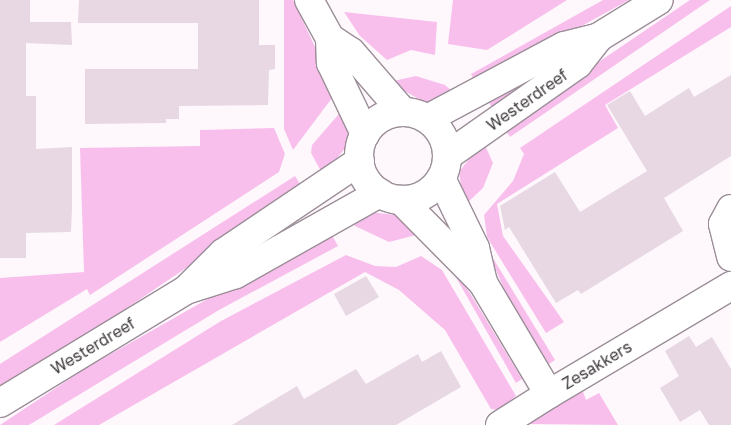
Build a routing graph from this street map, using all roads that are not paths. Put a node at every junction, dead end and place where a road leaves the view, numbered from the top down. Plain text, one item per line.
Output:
1 (309, 0) edge
2 (659, 0) edge
3 (600, 37) junction
4 (330, 38) junction
5 (415, 115) junction
6 (366, 134) junction
7 (360, 161) junction
8 (444, 167) junction
9 (391, 196) junction
10 (731, 209) edge
11 (731, 257) edge
12 (483, 284) junction
13 (731, 286) edge
14 (186, 290) junction
15 (548, 394) junction
16 (0, 402) edge
17 (500, 425) edge

1 - 4 street
2 - 3 street, Westerdreef
3 - 5 street, Westerdreef
3 - 8 street, Westerdreef
4 - 5 street
4 - 6 street
5 - 6 street
5 - 8 street
6 - 7 street
7 - 9 street
7 - 14 street, Westerdreef
8 - 9 street
8 - 12 street, Zesakkers
9 - 12 street, Zesakkers
9 - 14 street, Westerdreef
10 - 11 street
12 - 15 street, Zesakkers
13 - 15 street, Zesakkers
14 - 16 street, Westerdreef
15 - 17 street

